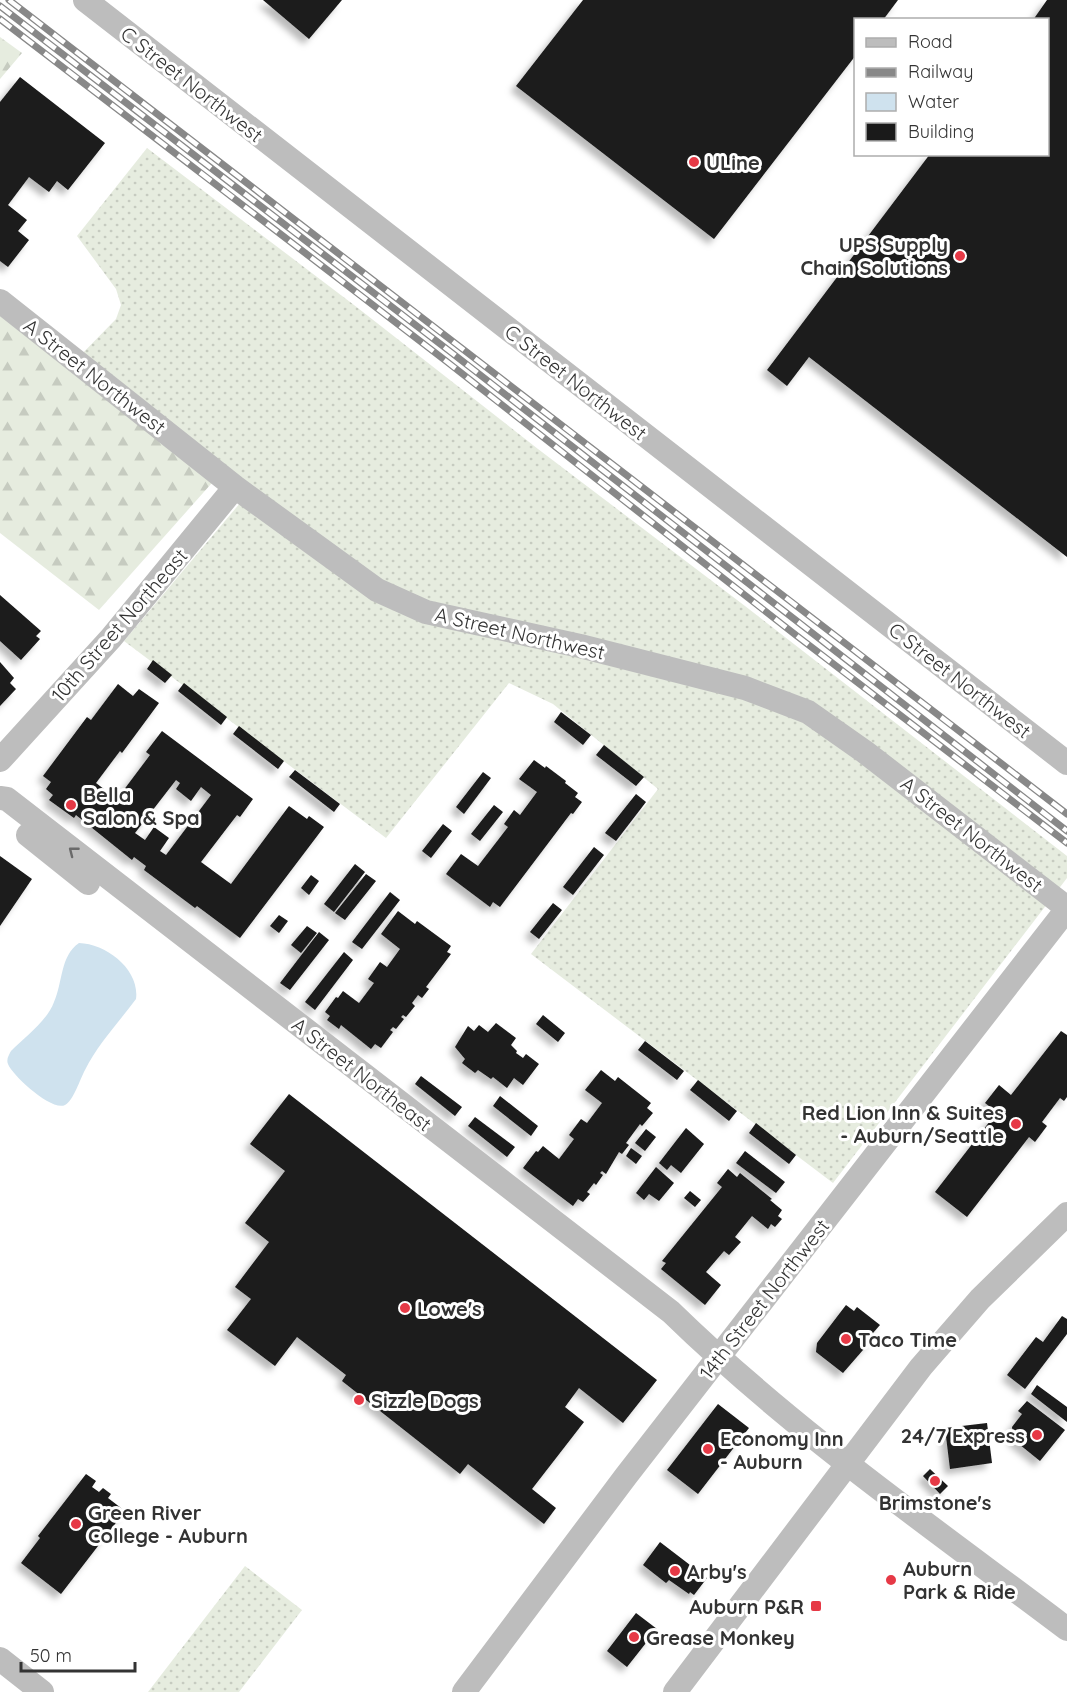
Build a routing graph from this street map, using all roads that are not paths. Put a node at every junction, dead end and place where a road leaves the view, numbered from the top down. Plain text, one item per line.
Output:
1 (85, 0) edge
2 (0, 301) edge
3 (235, 487) junction
4 (0, 760) edge
5 (1067, 763) edge
6 (0, 798) edge
7 (0, 812) edge
8 (1067, 909) edge
9 (1067, 1214) edge
10 (719, 1359) junction
11 (848, 1464) junction
12 (1067, 1629) edge
13 (0, 1659) edge
14 (42, 1692) edge
15 (464, 1692) edge
16 (675, 1692) edge

1 - 5 street, C Street Northwest
2 - 3 street, A Street Northwest
3 - 4 street, 10th Street Northeast
3 - 8 street, A Street Northwest
10 -> 6 street, A Street Northeast
7 - 10 street, A Street Northeast
8 - 10 street, 14th Street Northwest
9 - 11 street
10 - 11 street, A Street Northeast
10 - 15 street, 14th Street Northwest
11 - 12 street, A Street Northeast
11 - 16 street
13 - 14 street

